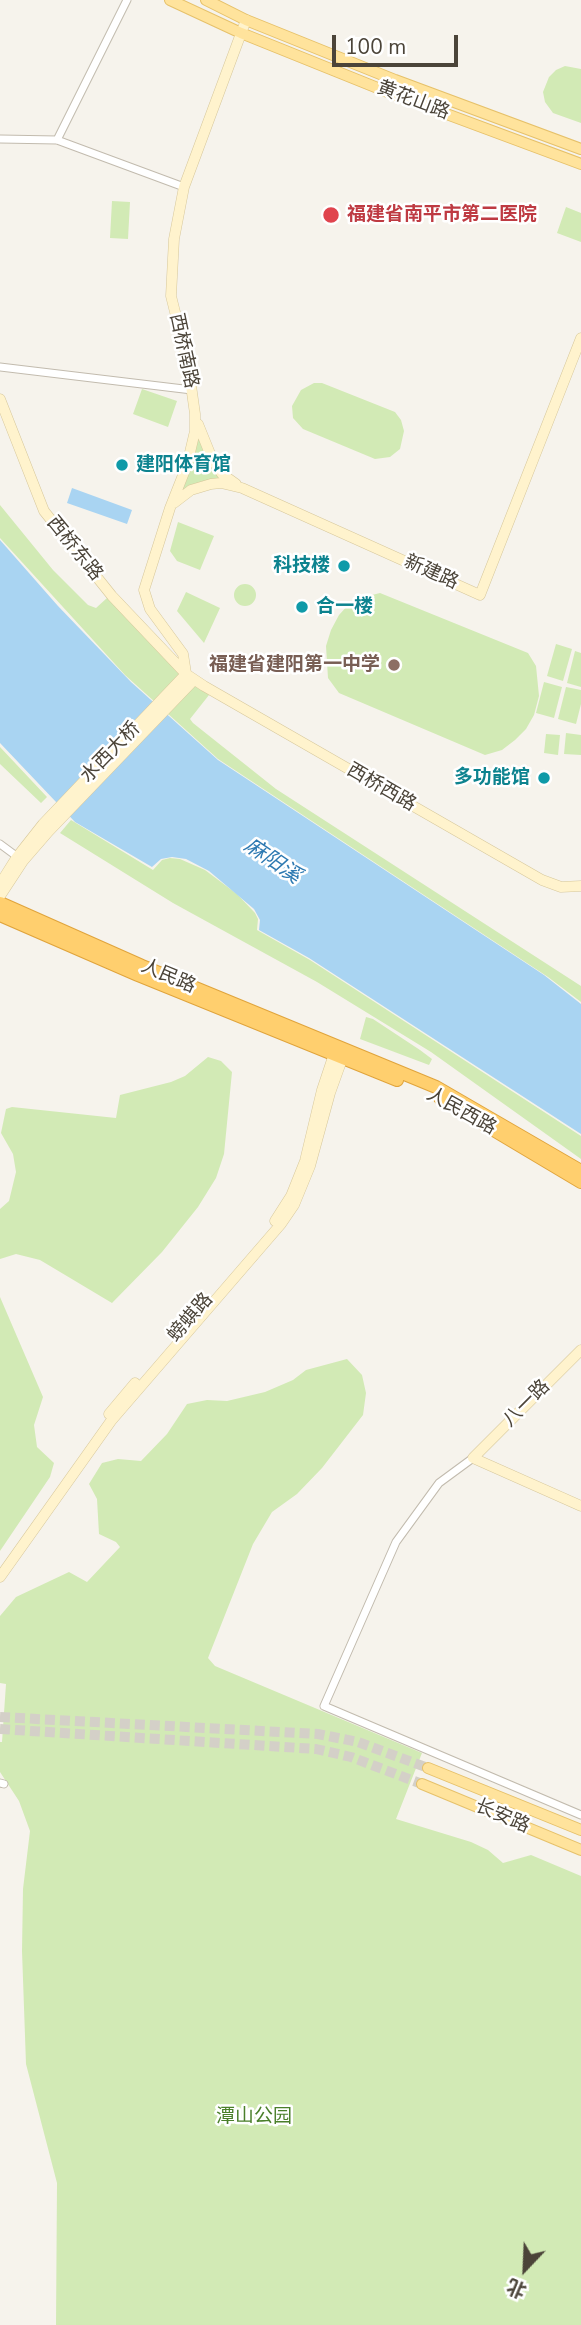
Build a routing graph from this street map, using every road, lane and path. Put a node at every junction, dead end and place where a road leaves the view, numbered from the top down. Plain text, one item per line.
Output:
1 (128, 0) edge
2 (170, 0) edge
3 (206, 0) edge
4 (246, 20) junction
5 (241, 33) junction
6 (0, 139) edge
7 (57, 140) junction
8 (581, 149) edge
9 (581, 164) edge
10 (184, 187) junction
11 (581, 338) edge
12 (0, 367) edge
13 (192, 390) junction
14 (0, 400) edge
15 (195, 414) junction
16 (242, 488) junction
17 (170, 508) junction
18 (186, 681) junction
19 (0, 844) edge
20 (20, 859) junction
21 (0, 884) edge
22 (581, 886) edge
23 (0, 896) edge
24 (0, 903) edge
25 (0, 915) edge
26 (340, 1053) junction
27 (581, 1171) edge
28 (581, 1182) edge
29 (581, 1350) edge
30 (473, 1458) junction
31 (581, 1506) edge
32 (0, 1566) edge
33 (0, 1577) edge
34 (428, 1768) tunnel mouth
35 (422, 1784) tunnel mouth
36 (581, 1815) edge
37 (581, 1830) edge
38 (581, 1850) edge

1 - 7 street
2 - 5 main road, 黄花山路
3 - 4 main road, 黄花山路
4 - 5 main road, 西桥南路
4 - 8 main road, 黄花山路
5 - 9 main road, 黄花山路
5 - 10 main road, 西桥南路
6 - 7 street
7 - 10 street
10 - 13 main road, 西桥南路
11 - 16 main road, 新建路
12 - 13 street
13 - 15 main road, 西桥南路
14 - 18 main road, 西桥东路
15 - 16 main road
15 - 17 main road, 西桥南路
16 - 17 main road, 新建路
17 - 18 main road, 西桥南路
18 - 20 main road, 水西大桥
18 - 22 main road, 西桥西路
19 - 20 street
20 - 21 main road
20 - 23 main road
24 - 26 highway, 人民路
25 - 26 highway, 人民路
26 - 27 highway, 人民西路
26 - 28 highway, 人民西路
26 - 32 main road, 螃蜞路
26 - 33 main road
29 - 30 main road, 八一路
30 - 31 main road
30 - 36 street
34 - 37 main road, 长安路
35 - 38 main road, 长安路

